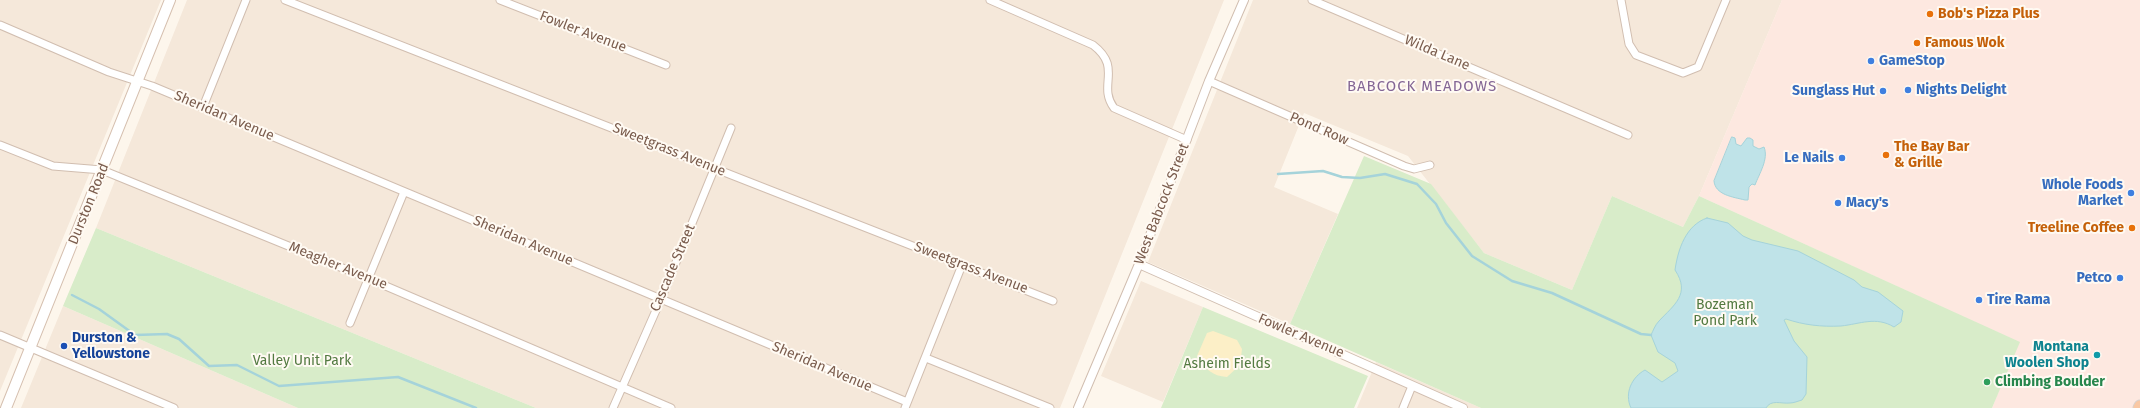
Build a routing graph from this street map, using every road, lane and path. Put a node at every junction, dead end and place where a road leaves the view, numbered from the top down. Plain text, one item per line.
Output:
1 (170, 0) edge
2 (246, 0) edge
3 (285, 0) edge
4 (500, 0) edge
5 (990, 0) edge
6 (1244, 0) edge
7 (1312, 0) edge
8 (1621, 0) edge
9 (1726, 0) edge
10 (0, 25) edge
11 (666, 65) dead end
12 (138, 81) junction
13 (1209, 81) junction
14 (202, 107) junction
15 (731, 128) dead end
16 (1628, 135) dead end
17 (1187, 140) junction
18 (0, 145) edge
19 (1430, 165) dead end
20 (715, 168) junction
21 (102, 170) junction
22 (404, 192) junction
23 (1139, 264) junction
24 (962, 265) junction
25 (367, 278) junction
26 (661, 299) junction
27 (1053, 300) dead end
28 (350, 323) dead end
29 (0, 335) edge
30 (31, 348) junction
31 (926, 358) junction
32 (1412, 386) junction
33 (622, 387) junction
34 (906, 405) edge
35 (6, 408) edge
36 (174, 408) edge
37 (613, 408) edge
38 (671, 408) edge
39 (1050, 408) edge
40 (1078, 408) edge
41 (1403, 408) edge
42 (1463, 408) edge

1 - 12 main road, Durston Road
2 - 14 street
3 - 20 street, Sweetgrass Avenue
4 - 11 street, Fowler Avenue
5 - 17 street
6 - 13 street, West Babcock Street
7 - 16 street, Wilda Lane
8 - 9 street
10 - 12 street, Sheridan Avenue
12 - 14 street, Sheridan Avenue
12 - 21 main road, Durston Road
13 - 17 street, West Babcock Street
13 - 19 street, Pond Row
14 - 22 street, Sheridan Avenue
15 - 20 street, Cascade Street
17 - 23 street, West Babcock Street
18 - 21 street, Meagher Avenue
20 - 24 street, Sweetgrass Avenue
20 - 26 street, Cascade Street
21 - 25 street, Meagher Avenue
21 - 30 main road, Durston Road
22 - 25 street
22 - 26 street, Sheridan Avenue
23 - 32 street, Fowler Avenue
23 - 40 street, West Babcock Street
24 - 27 street, Sweetgrass Avenue
24 - 31 street
25 - 28 street
25 - 33 street, Meagher Avenue
26 - 33 street, Cascade Street
26 - 34 street, Sheridan Avenue
29 - 30 street
30 - 35 main road, Durston Road
30 - 36 street
31 - 34 street
31 - 39 street
32 - 41 street
32 - 42 street, Fowler Avenue
33 - 37 street, Cascade Street
33 - 38 street, Meagher Avenue

